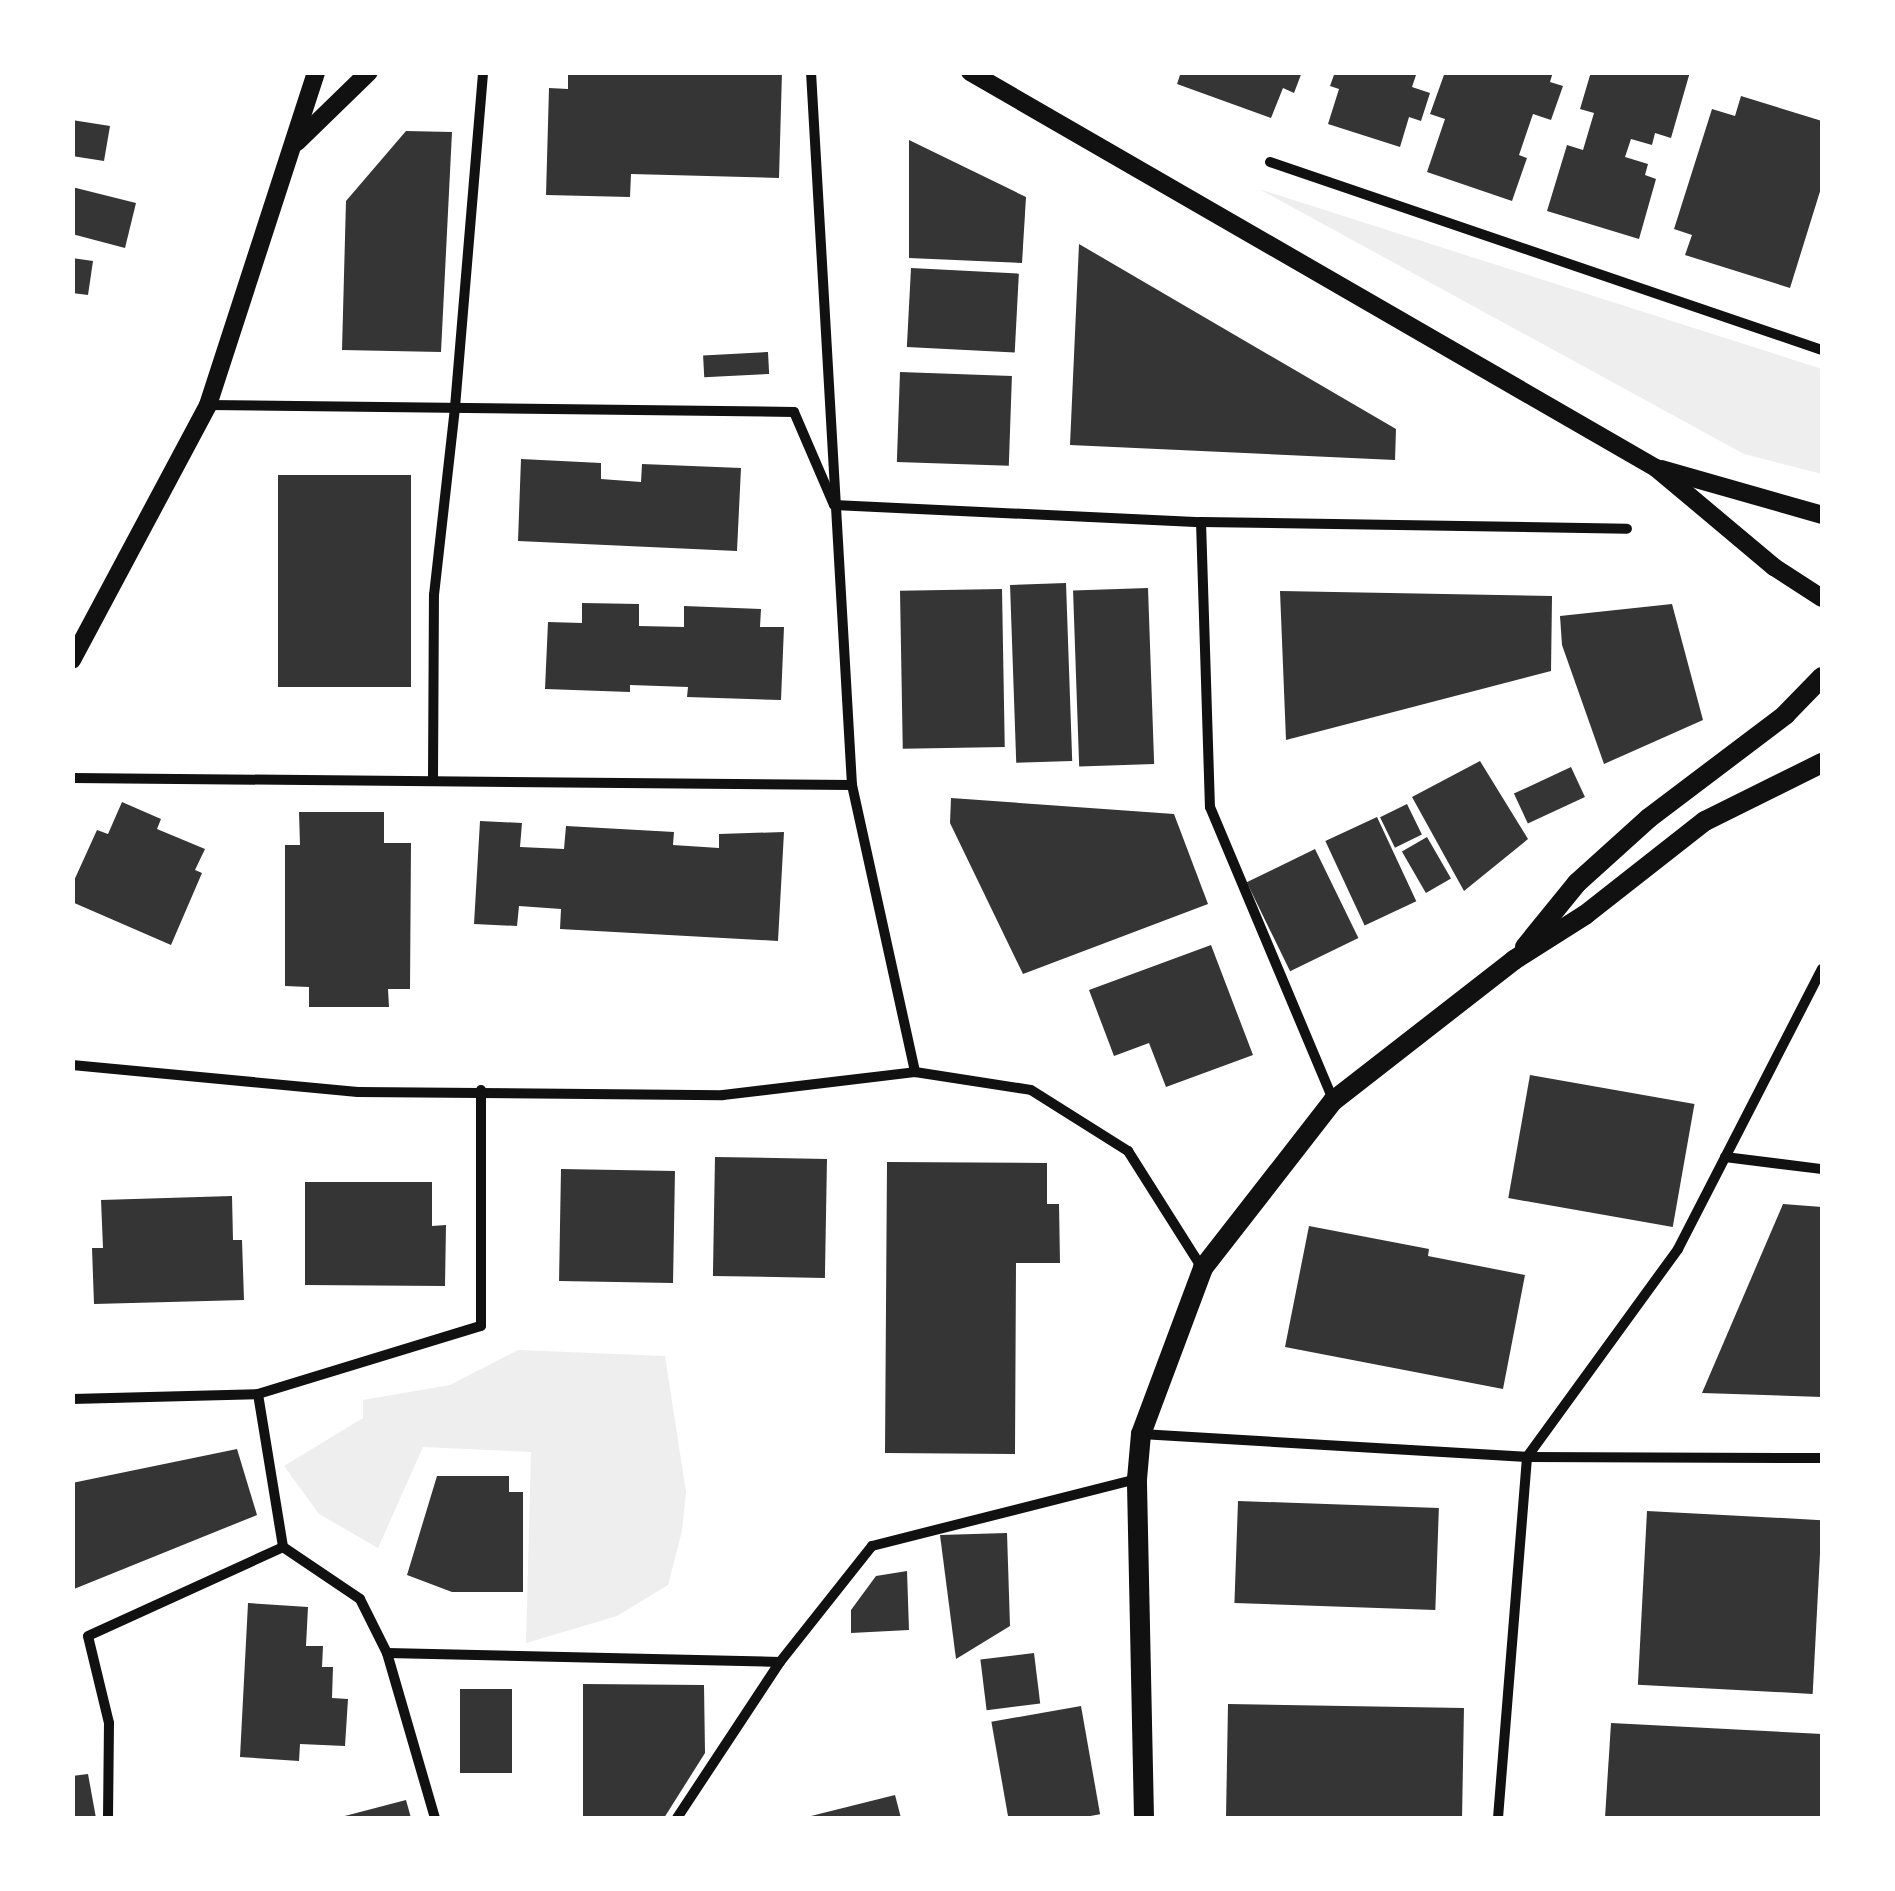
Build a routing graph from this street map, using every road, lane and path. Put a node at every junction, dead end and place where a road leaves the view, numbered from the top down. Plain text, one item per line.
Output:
1 (316, 72) edge
2 (369, 72) edge
3 (483, 72) edge
4 (811, 72) edge
5 (970, 72) edge
6 (293, 146) junction
7 (1270, 162) dead end
8 (1822, 350) edge
9 (208, 406) junction
10 (456, 406) junction
11 (1656, 468) junction
12 (834, 505) junction
13 (1822, 515) edge
14 (1200, 522) junction
15 (1627, 529) dead end
16 (1822, 598) edge
17 (72, 660) edge
18 (1822, 677) edge
19 (1822, 763) edge
20 (72, 778) edge
21 (433, 778) junction
22 (852, 785) junction
23 (1514, 960) junction
24 (1822, 969) edge
25 (72, 1065) edge
26 (915, 1072) junction
27 (481, 1090) junction
28 (1333, 1100) junction
29 (1726, 1157) junction
30 (1822, 1169) edge
31 (1203, 1268) junction
32 (258, 1394) junction
33 (72, 1399) edge
34 (1141, 1434) junction
35 (1528, 1457) junction
36 (1822, 1458) edge
37 (1137, 1479) junction
38 (283, 1547) junction
39 (88, 1636) junction
40 (72, 1641) edge
41 (387, 1653) junction
42 (780, 1662) junction
43 (108, 1818) edge
44 (436, 1818) edge
45 (676, 1818) edge
46 (1144, 1818) edge
47 (1498, 1818) edge

1 - 6 street
2 - 6 street
3 - 10 street
4 - 12 street
5 - 11 street
6 - 9 street
7 - 8 street
9 - 10 street
9 - 17 street
10 - 12 street
10 - 21 street
11 - 13 street
11 - 16 street
12 - 14 street
12 - 22 street
14 - 15 street
14 - 28 street
18 - 23 main road
19 - 23 main road
20 - 21 street
21 - 22 street
22 - 26 street
23 - 28 main road
24 - 29 street
25 - 27 street
26 - 27 street
26 - 31 street
27 - 32 street
28 - 31 main road
29 - 30 street
29 - 35 street
31 - 34 main road
32 - 33 street
32 - 38 street
34 - 35 street
34 - 37 main road
35 - 36 street
35 - 47 street
37 - 42 street
37 - 46 main road
38 - 39 street
38 - 41 street
39 - 40 street
39 - 43 street
41 - 42 street
41 - 44 street
42 - 45 street

